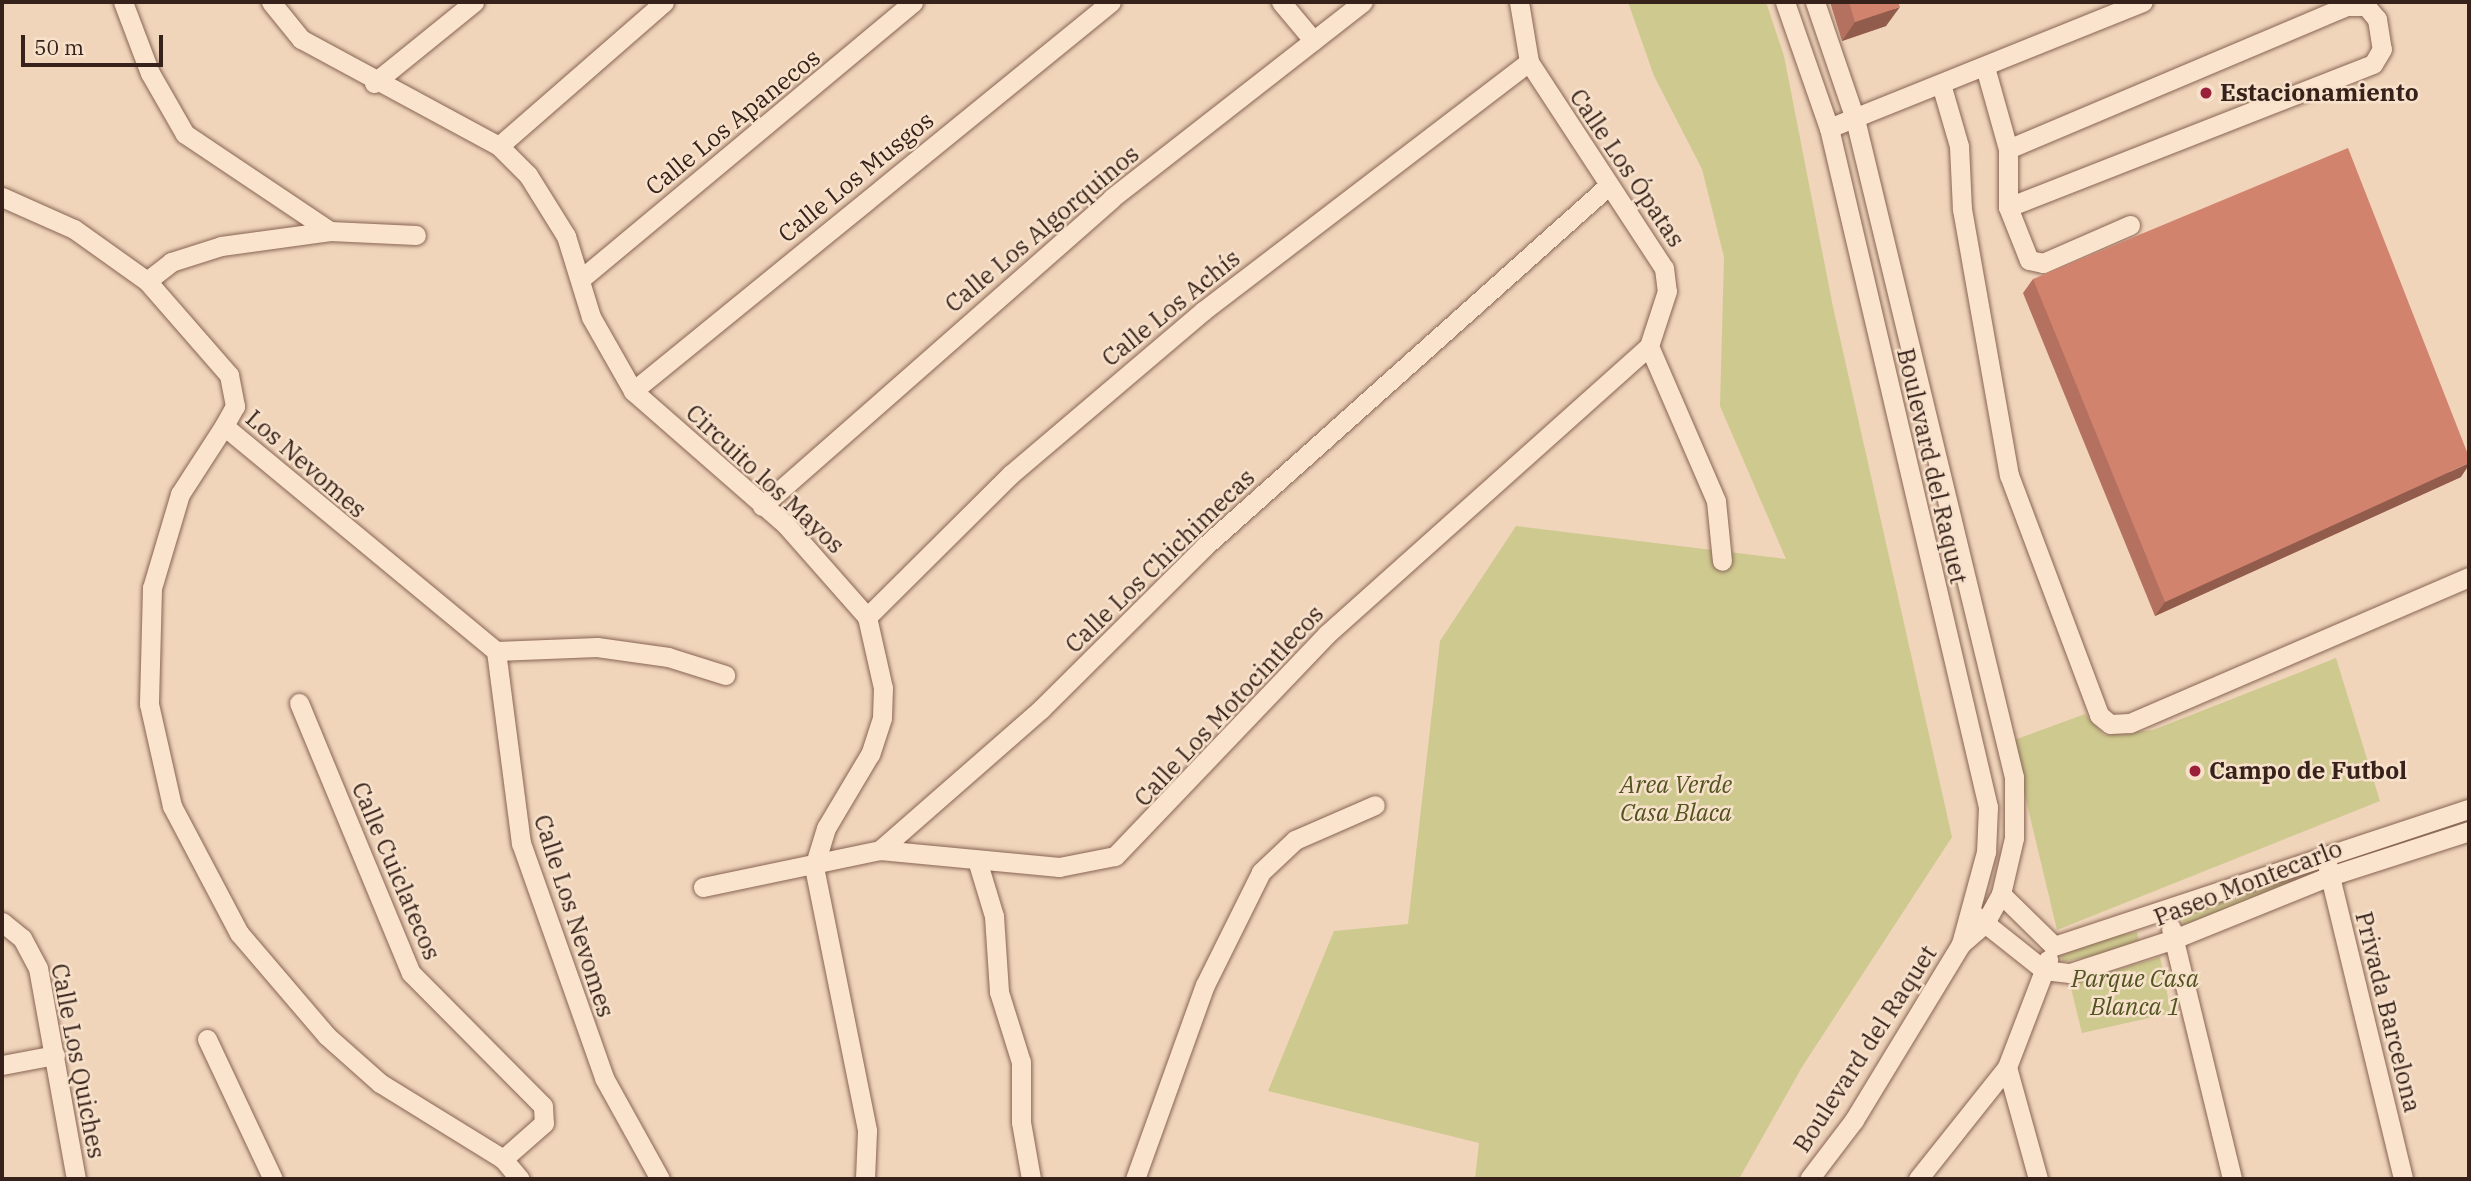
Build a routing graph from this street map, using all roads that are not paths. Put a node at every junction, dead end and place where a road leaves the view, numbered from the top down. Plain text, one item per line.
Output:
1 (123, 2) edge
2 (271, 2) edge
3 (474, 2) edge
4 (664, 2) edge
5 (913, 2) edge
6 (1111, 2) edge
7 (1281, 2) edge
8 (1363, 2) edge
9 (1519, 2) edge
10 (1785, 2) edge
11 (1815, 2) edge
12 (2143, 2) edge
13 (1313, 40) junction
14 (1529, 62) junction
15 (1985, 67) junction
16 (374, 83) junction
17 (1941, 84) junction
18 (1855, 119) junction
19 (1829, 128) junction
20 (499, 146) junction
21 (2008, 149) junction
22 (1608, 186) junction
23 (2, 197) edge
24 (2008, 207) junction
25 (2130, 225) dead end
26 (330, 231) junction
27 (416, 235) dead end
28 (582, 278) junction
29 (147, 281) junction
30 (1650, 346) junction
31 (633, 391) junction
32 (224, 426) junction
33 (1944, 488) junction
34 (1913, 498) junction
35 (762, 506) junction
36 (1721, 561) dead end
37 (2469, 578) edge
38 (867, 617) junction
39 (496, 651) junction
40 (725, 676) dead end
41 (299, 703) dead end
42 (1375, 805) dead end
43 (2016, 805) junction
44 (1988, 807) junction
45 (2469, 809) edge
46 (2469, 831) edge
47 (880, 850) junction
48 (977, 860) junction
49 (2327, 866) junction
50 (814, 867) junction
51 (703, 887) dead end
52 (2001, 894) junction
53 (1969, 910) junction
54 (2167, 914) junction
55 (2, 922) edge
56 (1985, 923) junction
57 (2174, 939) junction
58 (1961, 944) junction
59 (2054, 946) junction
60 (2044, 970) junction
61 (207, 1039) dead end
62 (55, 1055) junction
63 (2, 1066) edge
64 (2007, 1067) junction
65 (503, 1159) junction
66 (76, 1179) edge
67 (273, 1179) edge
68 (520, 1179) edge
69 (660, 1179) edge
70 (865, 1179) edge
71 (1031, 1179) edge
72 (1135, 1179) edge
73 (1809, 1179) edge
74 (1919, 1179) edge
75 (2038, 1179) edge
76 (2232, 1179) edge
77 (2403, 1179) edge

1 - 26 street
2 - 16 street, Circuito los Mayos
3 - 16 street
4 - 20 street
5 - 28 street, Calle Los Apanecos
6 - 31 street, Calle Los Musgos
7 - 13 street
8 - 13 street, Calle Los Algorquinos
9 - 14 street, Calle Los Ópatas
10 - 19 street, Boulevard del Raquet
11 - 18 street, Boulevard del Raquet
12 - 15 street
13 - 35 street, Calle Los Algorquinos
14 - 22 street, Calle Los Ópatas
14 - 38 street, Calle Los Achís
15 - 17 street
15 - 21 street
16 - 20 street, Circuito los Mayos
17 - 18 street
17 - 37 street
18 - 19 street
18 - 33 street, Boulevard del Raquet
19 - 34 street, Boulevard del Raquet
20 - 28 street, Circuito los Mayos
21 - 24 street
21 - 24 street
22 - 30 street, Calle Los Ópatas
22 - 47 street, Calle Los Chichimecas
23 - 29 street, Los Nevomes
24 - 25 street
26 - 27 street
26 - 29 street
28 - 31 street, Circuito los Mayos
29 - 32 street, Los Nevomes
30 - 36 street
30 - 48 street, Calle Los Motocintlecos
31 - 35 street, Circuito los Mayos
32 - 39 street, Los Nevomes
32 - 65 street
33 - 34 street
33 - 43 street, Boulevard del Raquet
34 - 44 street, Boulevard del Raquet
35 - 38 street, Circuito los Mayos
38 - 50 street, Circuito los Mayos
39 - 40 street
39 - 69 street, Calle Los Nevomes
41 - 65 street, Calle Cuiclatecos
42 - 72 street
43 - 44 street
43 - 52 street, Boulevard del Raquet
44 - 53 street, Boulevard del Raquet
45 - 49 street, Paseo Montecarlo
46 - 49 street, Paseo Montecarlo
47 - 48 street, Calle Los Motocintlecos
47 - 50 street, Calle Los Chichimecas
48 - 71 street
49 - 54 street, Paseo Montecarlo
49 - 57 street, Paseo Montecarlo
49 - 77 street, Privada Barcelona
50 - 51 street, Calle Los Chichimecas
50 - 70 street, Circuito los Mayos
52 - 56 street, Boulevard del Raquet
52 - 59 street
53 - 56 street
53 - 58 street, Boulevard del Raquet
54 - 57 street
54 - 59 street, Paseo Montecarlo
55 - 62 street, Calle Los Quiches
56 - 58 street, Boulevard del Raquet
56 - 60 street
57 - 60 street, Paseo Montecarlo
57 - 76 street
58 - 73 street, Boulevard del Raquet
59 - 60 street
60 - 64 street
61 - 67 street
62 - 63 street
62 - 66 street, Calle Los Quiches
64 - 74 street
64 - 75 street
65 - 68 street

